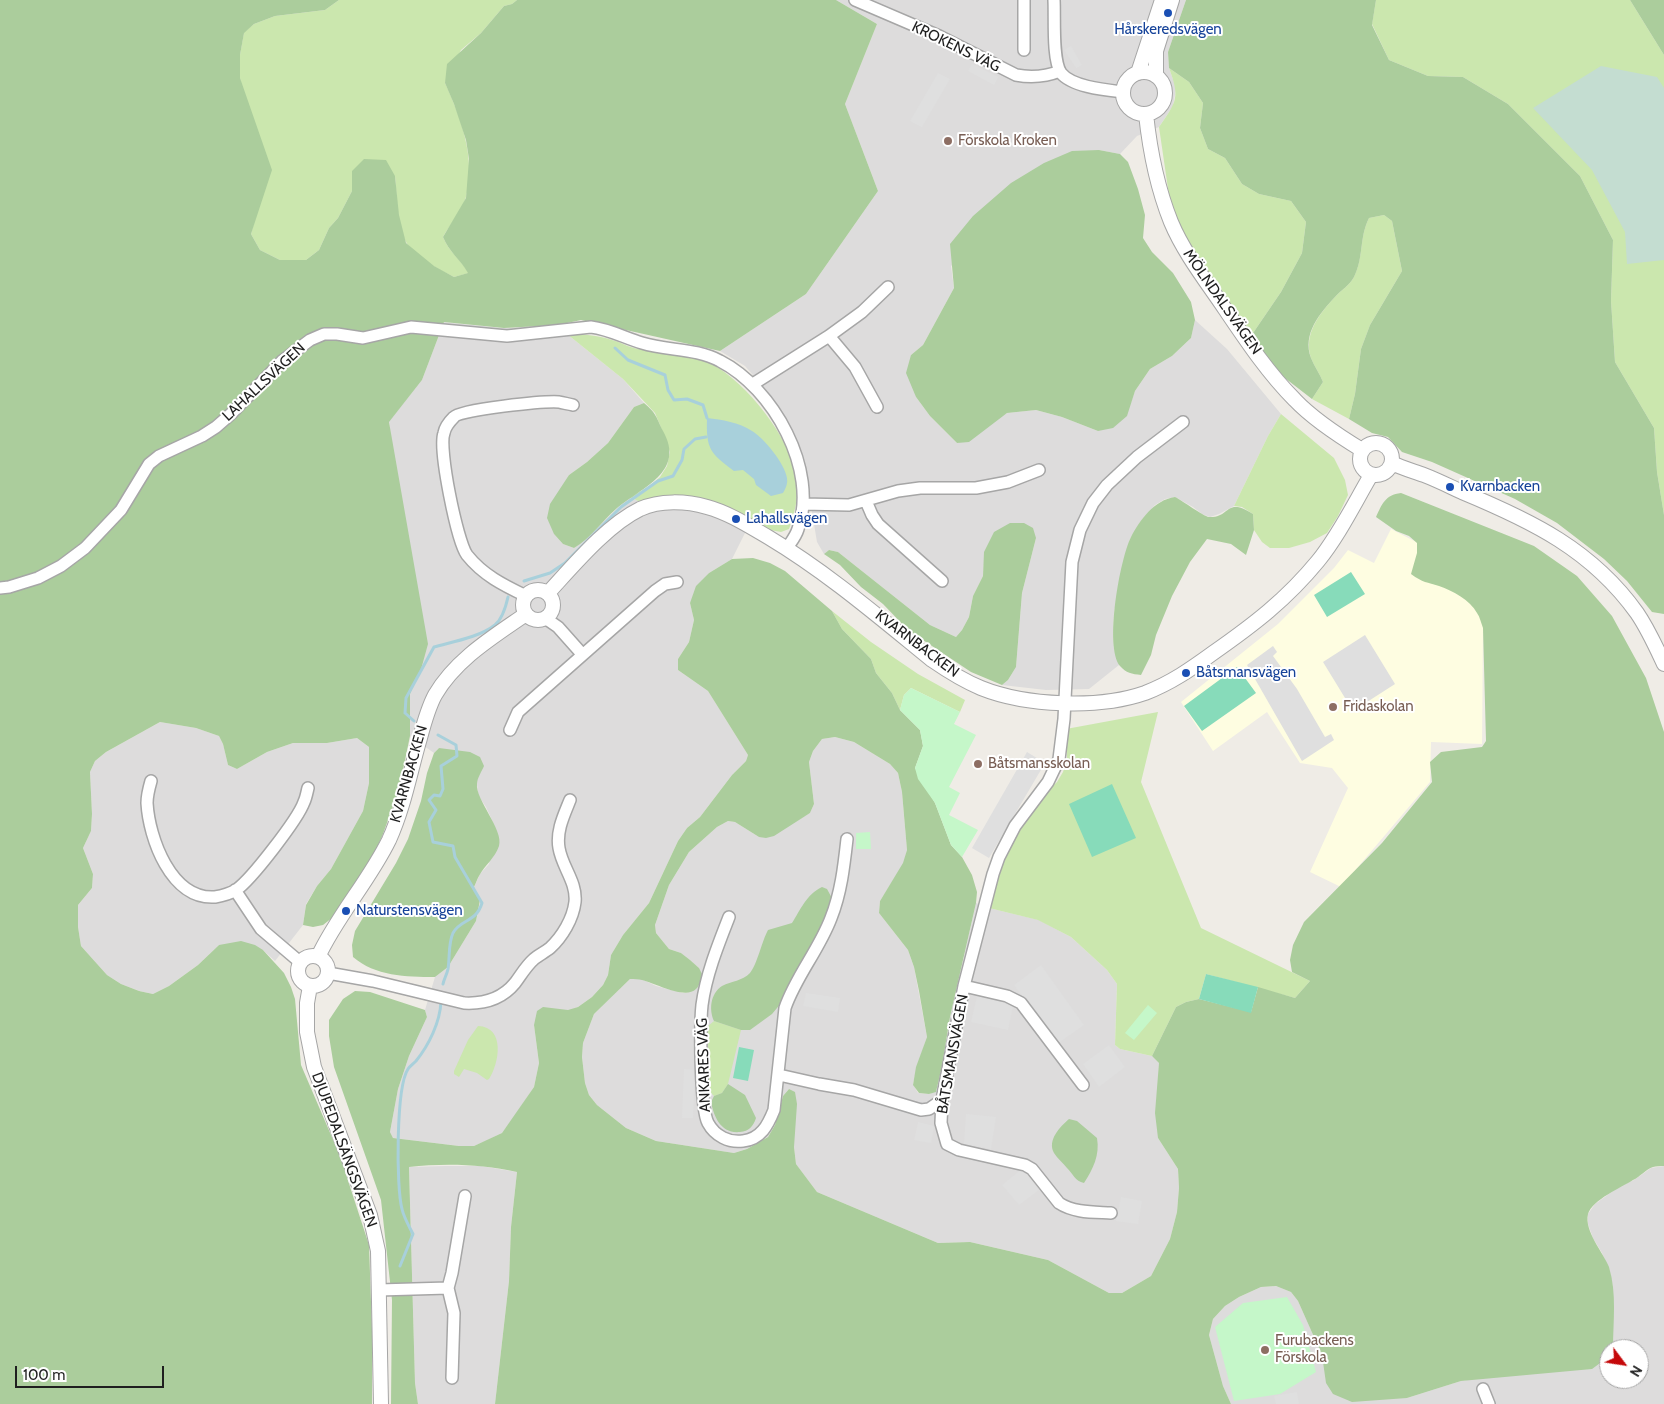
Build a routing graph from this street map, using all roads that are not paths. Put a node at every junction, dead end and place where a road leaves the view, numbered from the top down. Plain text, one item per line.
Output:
1 (855, 0) edge
2 (1024, 0) edge
3 (1054, 0) edge
4 (1162, 0) edge
5 (1172, 0) edge
6 (1024, 50) dead end
7 (1060, 71) junction
8 (1138, 73) junction
9 (1156, 76) junction
10 (1123, 92) junction
11 (1146, 114) junction
12 (888, 287) dead end
13 (829, 336) junction
14 (753, 384) junction
15 (573, 405) dead end
16 (877, 407) dead end
17 (1183, 422) dead end
18 (1362, 450) junction
19 (1392, 463) junction
20 (1039, 470) dead end
21 (1371, 475) junction
22 (866, 501) junction
23 (803, 504) junction
24 (787, 548) junction
25 (942, 580) dead end
26 (677, 582) dead end
27 (0, 588) edge
28 (548, 593) junction
29 (526, 596) junction
30 (526, 614) junction
31 (545, 618) junction
32 (582, 654) junction
33 (1664, 664) edge
34 (1065, 704) junction
35 (510, 730) dead end
36 (151, 781) dead end
37 (308, 788) dead end
38 (570, 800) dead end
39 (847, 839) dead end
40 (235, 890) junction
41 (729, 917) dead end
42 (318, 957) junction
43 (300, 962) junction
44 (328, 973) junction
45 (310, 986) junction
46 (964, 986) junction
47 (779, 1075) junction
48 (1083, 1085) dead end
49 (942, 1100) junction
50 (465, 1196) dead end
51 (1111, 1212) dead end
52 (448, 1288) junction
53 (380, 1290) junction
54 (452, 1378) dead end
55 (1483, 1389) dead end
56 (381, 1404) edge
57 (1489, 1404) edge

1 - 7 street, KROKENS VÄG
2 - 6 street
3 - 7 street
4 - 8 street
5 - 9 street
7 - 10 street
8 - 9 street
8 - 10 street
9 - 11 street
10 - 11 street
11 - 18 street, MÖLNDALSVÄGEN
12 - 13 street
13 - 14 street
13 - 16 street
14 - 23 street, LAHALLSVÄGEN
14 - 27 street, LAHALLSVÄGEN
15 - 29 street
17 - 34 street, BÅTSMANSVÄGEN
18 - 19 street
18 - 21 street
19 - 21 street
19 - 33 street
20 - 22 street
21 - 34 street, KVARNBACKEN
22 - 23 street
22 - 25 street
23 - 24 street, LAHALLSVÄGEN
24 - 28 street, KVARNBACKEN
24 - 34 street, KVARNBACKEN
26 - 32 street
28 - 29 street
28 - 31 street
29 - 30 street
30 - 31 street
30 - 42 street, KVARNBACKEN
31 - 32 street
32 - 35 street
34 - 46 street, BÅTSMANSVÄGEN
36 - 40 street
37 - 40 street
38 - 44 street
39 - 47 street, ANKARES VÄG
40 - 43 street
41 - 47 street, ANKARES VÄG
42 - 43 street
42 - 44 street
43 - 45 street
44 - 45 street
45 - 53 street, DJUPEDALSÄNGSVÄGEN
46 - 48 street, BÅTSMANSVÄGEN
46 - 49 street, BÅTSMANSVÄGEN
47 - 49 street
49 - 51 street, BÅTSMANSVÄGEN
50 - 52 street
52 - 53 street
52 - 54 street
53 - 56 street, DJUPEDALSÄNGSVÄGEN
55 - 57 street

